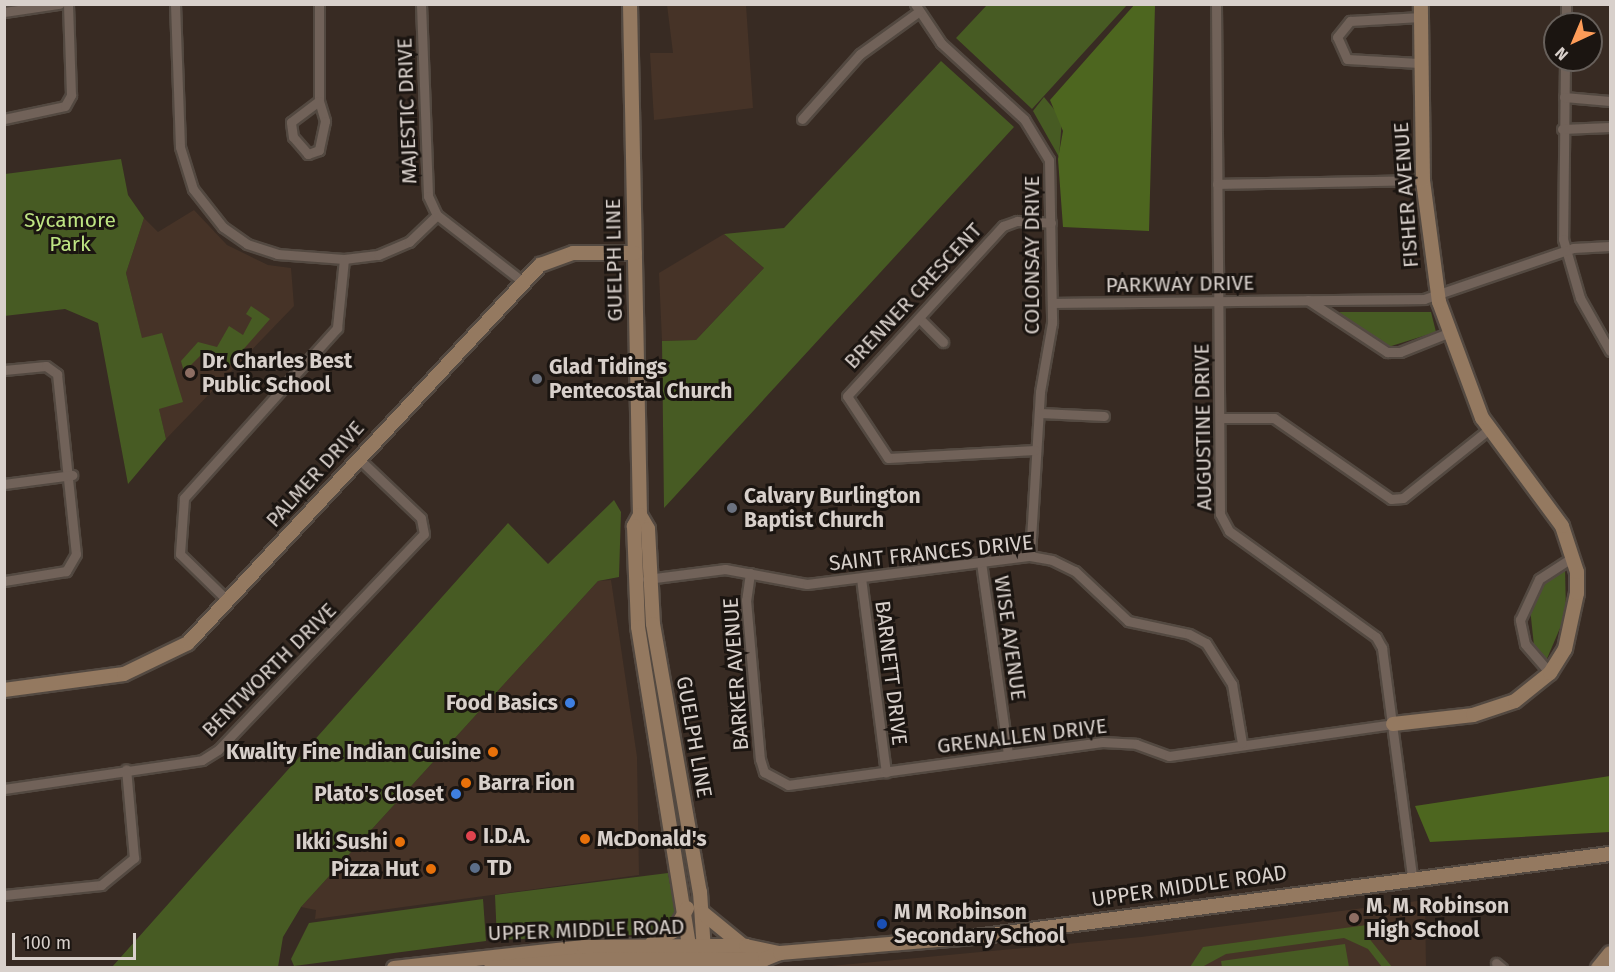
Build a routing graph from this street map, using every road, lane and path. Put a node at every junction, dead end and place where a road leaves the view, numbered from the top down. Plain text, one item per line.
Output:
1 (59, 4) edge
2 (68, 4) edge
3 (175, 4) edge
4 (319, 4) edge
5 (421, 4) edge
6 (630, 4) edge
7 (1216, 4) edge
8 (916, 8) edge
9 (1421, 11) edge
10 (4, 12) edge
11 (1419, 63) junction
12 (1565, 72) edge
13 (1564, 97) junction
14 (319, 100) junction
15 (1611, 101) edge
16 (4, 119) edge
17 (802, 119) dead end
18 (1611, 127) edge
19 (1562, 129) junction
20 (1423, 180) junction
21 (1218, 184) junction
22 (437, 215) junction
23 (1051, 223) junction
24 (1611, 246) edge
25 (1565, 251) junction
26 (635, 253) junction
27 (344, 259) junction
28 (522, 281) junction
29 (1437, 293) junction
30 (1308, 300) junction
31 (1218, 301) junction
32 (1052, 303) junction
33 (919, 318) junction
34 (1448, 333) junction
35 (943, 342) dead end
36 (1611, 351) edge
37 (4, 370) edge
38 (1040, 413) junction
39 (1104, 416) dead end
40 (1220, 418) junction
41 (1489, 429) junction
42 (1035, 450) junction
43 (358, 458) junction
44 (72, 475) junction
45 (4, 484) edge
46 (640, 514) junction
47 (1030, 556) junction
48 (1573, 557) junction
49 (981, 562) junction
50 (750, 573) junction
51 (861, 578) junction
52 (634, 579) junction
53 (650, 579) junction
54 (4, 581) edge
55 (228, 601) junction
56 (1550, 672) junction
57 (4, 690) edge
58 (1393, 724) junction
59 (656, 730) junction
60 (1242, 743) junction
61 (675, 750) junction
62 (1008, 754) junction
63 (126, 770) junction
64 (764, 772) joint
65 (886, 772) junction
66 (4, 789) edge
67 (1608, 857) edge
68 (1412, 876) junction
69 (4, 895) edge
70 (687, 908) junction
71 (703, 912) junction
72 (747, 952) junction
73 (645, 953) junction
74 (1611, 953) edge
75 (699, 958) edge
76 (394, 968) edge
77 (491, 968) edge
78 (664, 968) edge
79 (732, 968) edge
80 (1598, 968) edge

1 - 10 street
2 - 16 street
3 - 27 street
4 - 14 street
5 - 22 street, MAJESTIC DRIVE
6 - 26 main road, GUELPH LINE
7 - 21 street, AUGUSTINE DRIVE
8 - 17 street
8 - 23 street, COLONSAY DRIVE
9 - 11 main road, FISHER AVENUE
9 - 11 street
11 - 20 main road, FISHER AVENUE
12 - 13 street
13 - 15 street
13 - 19 street
14 - 14 street
18 - 19 street
19 - 25 street
20 - 21 street
20 - 29 main road, FISHER AVENUE
21 - 31 street, AUGUSTINE DRIVE
22 - 27 street
22 - 28 street
23 - 32 street, COLONSAY DRIVE
23 - 33 street, BRENNER CRESCENT
24 - 25 street, PARKWAY DRIVE
25 - 29 street, PARKWAY DRIVE
25 - 36 street
26 - 28 main road, PALMER DRIVE
26 - 46 main road, GUELPH LINE
27 - 55 street
28 - 43 main road, PALMER DRIVE
29 - 30 street, PARKWAY DRIVE
29 - 34 main road, FISHER AVENUE
30 - 31 street, PARKWAY DRIVE
30 - 34 street
31 - 32 street, PARKWAY DRIVE
31 - 40 street, AUGUSTINE DRIVE
32 - 38 street, COLONSAY DRIVE
33 - 35 street
33 - 42 street, BRENNER CRESCENT
34 - 41 main road, FISHER AVENUE
37 - 44 street
38 - 39 street
38 - 42 street, COLONSAY DRIVE
40 - 41 street
40 - 58 street, AUGUSTINE DRIVE
41 - 48 main road, FISHER AVENUE
42 - 47 street, COLONSAY DRIVE
43 - 55 main road, PALMER DRIVE
43 - 63 street, BENTWORTH DRIVE
44 - 45 street
44 - 54 street
46 - 52 main road, GUELPH LINE
46 - 53 main road, GUELPH LINE
47 - 49 street, SAINT FRANCES DRIVE
47 - 60 street, SAINT FRANCES DRIVE
48 - 56 main road, FISHER AVENUE
48 - 56 street
49 - 51 street, SAINT FRANCES DRIVE
49 - 62 street, WISE AVENUE
50 - 51 street, SAINT FRANCES DRIVE
50 - 53 street, SAINT FRANCES DRIVE
50 - 64 street, BARKER AVENUE
51 - 65 street, BARNETT DRIVE
52 - 53 street, SAINT FRANCES DRIVE
52 - 59 main road, GUELPH LINE
53 - 61 main road, GUELPH LINE
55 - 57 main road, PALMER DRIVE
56 - 58 main road, FISHER AVENUE
58 - 60 street, GRENALLEN DRIVE
58 - 68 street, AUGUSTINE DRIVE
59 - 61 main road
59 - 70 main road, GUELPH LINE
60 - 62 street, GRENALLEN DRIVE
61 - 71 main road, GUELPH LINE
62 - 65 street, GRENALLEN DRIVE
63 - 66 street, BENTWORTH DRIVE
63 - 69 street
64 - 65 street, GRENALLEN DRIVE
67 - 68 main road, UPPER MIDDLE ROAD
68 - 72 main road, UPPER MIDDLE ROAD
70 - 73 main road
70 - 75 main road, GUELPH LINE
71 - 72 main road
71 - 75 main road, GUELPH LINE
72 - 75 main road, UPPER MIDDLE ROAD
72 - 79 main road
73 - 75 main road, UPPER MIDDLE ROAD
73 - 76 main road, UPPER MIDDLE ROAD
73 - 77 main road, UPPER MIDDLE ROAD
73 - 78 main road
74 - 80 main road

